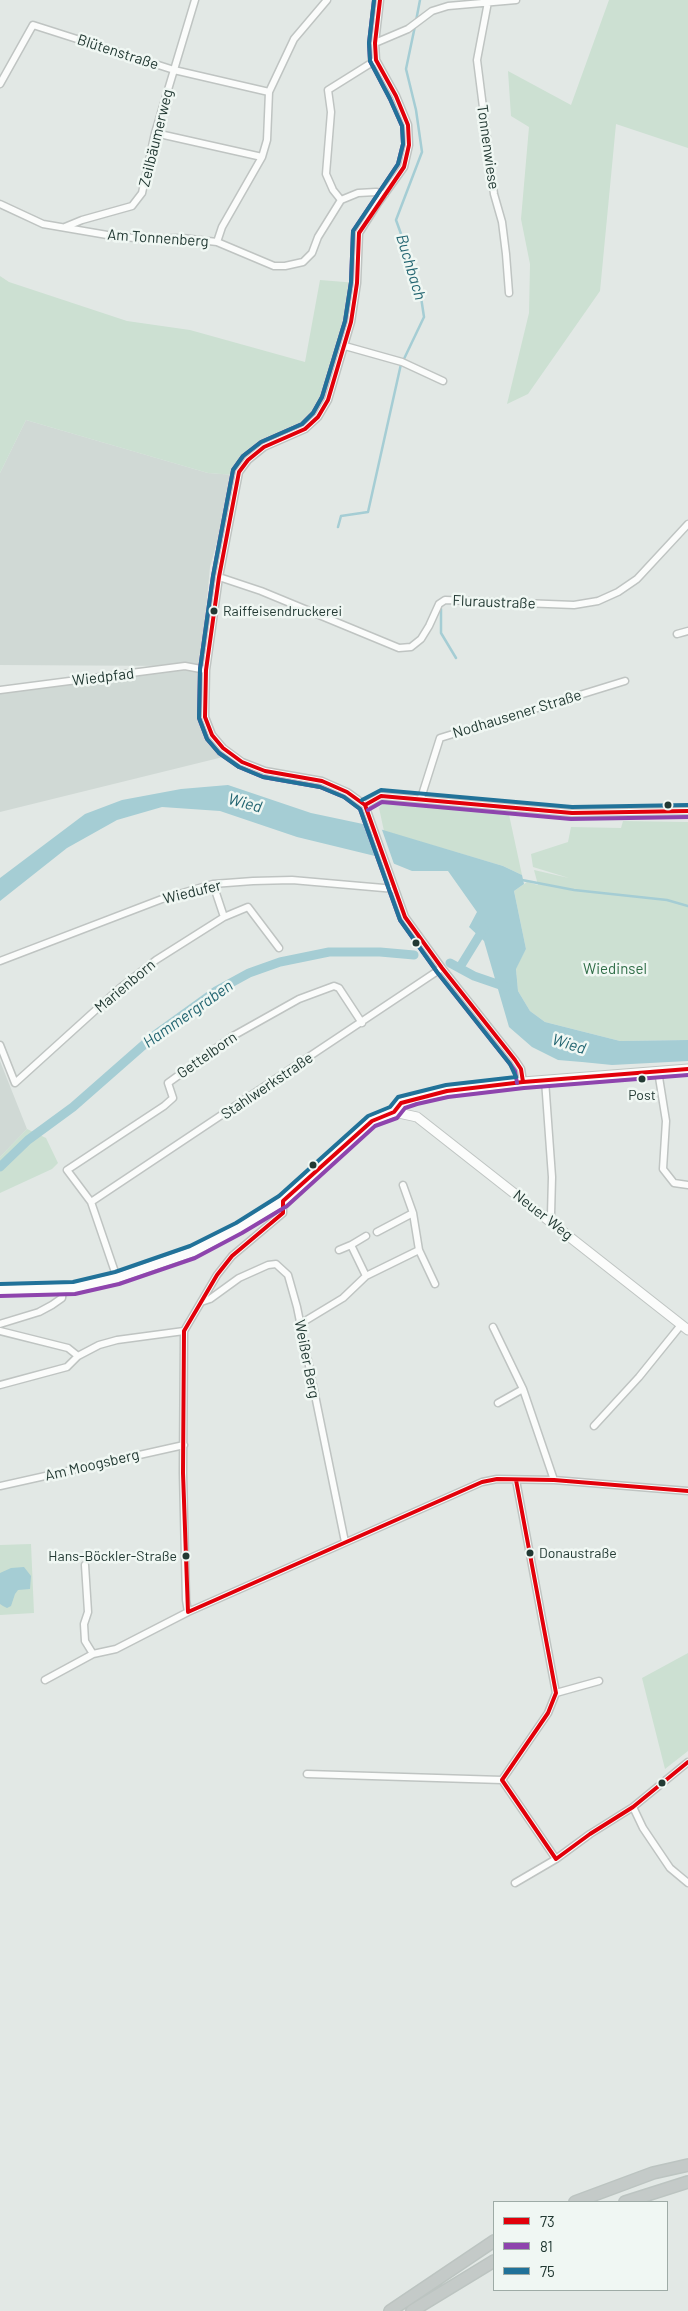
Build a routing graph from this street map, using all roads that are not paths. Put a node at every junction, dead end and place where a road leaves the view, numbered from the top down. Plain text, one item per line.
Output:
1 (195, 0) edge
2 (327, 0) edge
3 (380, 0) edge
4 (516, 0) edge
5 (488, 2) junction
6 (375, 42) junction
7 (376, 60) junction
8 (174, 70) junction
9 (0, 84) edge
10 (269, 92) junction
11 (156, 133) junction
12 (262, 157) junction
13 (385, 194) junction
14 (341, 200) junction
15 (0, 204) edge
16 (64, 227) junction
17 (217, 242) junction
18 (509, 293) dead end
19 (345, 346) junction
20 (443, 381) dead end
21 (688, 524) edge
22 (219, 577) junction
23 (688, 631) edge
24 (677, 634) dead end
25 (206, 670) junction
26 (625, 681) dead end
27 (0, 690) edge
28 (421, 798) junction
29 (364, 805) junction
30 (688, 811) edge
31 (213, 884) junction
32 (395, 889) junction
33 (224, 917) junction
34 (279, 948) dead end
35 (0, 961) edge
36 (442, 968) junction
37 (362, 1023) junction
38 (0, 1045) edge
39 (688, 1069) edge
40 (658, 1071) junction
41 (545, 1080) junction
42 (523, 1082) junction
43 (394, 1112) junction
44 (403, 1185) dead end
45 (688, 1185) edge
46 (283, 1201) junction
47 (91, 1202) junction
48 (413, 1213) junction
49 (548, 1219) junction
50 (376, 1232) dead end
51 (366, 1236) dead end
52 (351, 1245) junction
53 (339, 1250) dead end
54 (419, 1250) junction
55 (366, 1276) junction
56 (117, 1278) junction
57 (435, 1284) dead end
58 (64, 1289) junction
59 (0, 1290) edge
60 (201, 1302) junction
61 (0, 1324) edge
62 (300, 1324) junction
63 (493, 1327) dead end
64 (685, 1327) edge
65 (184, 1330) junction
66 (0, 1331) edge
67 (78, 1356) junction
68 (0, 1384) edge
69 (523, 1389) junction
70 (498, 1403) dead end
71 (594, 1426) dead end
72 (184, 1445) junction
73 (516, 1480) junction
74 (554, 1480) junction
75 (0, 1486) edge
76 (688, 1491) edge
77 (344, 1542) junction
78 (85, 1565) dead end
79 (188, 1612) junction
80 (93, 1654) junction
81 (46, 1680) dead end
82 (599, 1681) dead end
83 (556, 1693) junction
84 (688, 1762) edge
85 (307, 1774) dead end
86 (502, 1780) junction
87 (633, 1807) junction
88 (556, 1859) junction
89 (515, 1883) dead end
90 (688, 1884) edge
91 (688, 2165) edge
92 (688, 2182) edge
93 (578, 2201) edge
94 (628, 2201) edge
95 (493, 2242) edge
96 (493, 2262) edge
97 (390, 2311) edge
98 (412, 2311) edge

1 - 8 street, Zeilbäumerweg
2 - 10 street
3 - 6 street
4 - 5 street
5 - 6 street
5 - 18 street, Tonnenwiese
6 - 7 street
7 - 13 street
7 - 14 street
8 - 9 street, Blütenstraße
8 - 10 street, Blütenstraße
8 - 11 street, Zeilbäumerweg
10 - 12 street
11 - 12 street
11 - 16 street, Zeilbäumerweg
12 - 17 street
13 - 14 street
13 - 19 street
14 - 17 street, Am Tonnenberg
15 - 16 street, Am Tonnenberg
16 - 17 street, Am Tonnenberg
19 - 20 street
19 - 22 street
21 - 22 street, Fluraustraße
22 - 25 street
23 - 24 street
25 - 27 street, Wiedpfad
25 - 29 street
26 - 28 street, Nodhausener Straße
28 - 29 street
28 - 30 street
29 - 32 street
31 - 32 street, Wiedufer
31 - 33 street
31 - 35 street, Wiedufer
32 - 36 street
33 - 34 street, Marienborn
33 - 38 street, Marienborn
36 - 37 street, Stahlwerkstraße
36 - 42 street
37 - 47 street, Stahlwerkstraße
37 - 47 street, Gettelborn
39 - 40 main road
40 - 41 main road
40 - 45 street
41 - 42 main road
41 - 49 street
42 - 43 main road
43 - 46 main road
43 - 49 main road, Neuer Weg
44 - 48 street
46 - 56 main road
46 - 60 street
47 - 56 street
48 - 50 street
48 - 54 street
49 - 64 main road, Neuer Weg
51 - 52 street
52 - 53 street
52 - 55 street
54 - 55 street
54 - 57 street
55 - 62 street
56 - 58 main road
58 - 59 main road
58 - 61 street
60 - 62 street, Weißer Berg
60 - 65 street
62 - 77 street, Weißer Berg
63 - 69 street
64 - 71 street
65 - 67 street
65 - 72 street
66 - 67 street
67 - 68 street
69 - 70 street
69 - 74 street
72 - 75 street, Am Moogsberg
72 - 79 street
73 - 74 street
73 - 77 street
73 - 83 street
74 - 76 street
77 - 79 street
78 - 80 street
79 - 80 street
80 - 81 street
82 - 83 street
83 - 86 street
84 - 87 street
85 - 86 street
86 - 88 street
87 - 88 street
87 - 90 street
88 - 89 street
91 - 93 highway
92 - 94 highway
95 - 97 highway
96 - 98 highway

